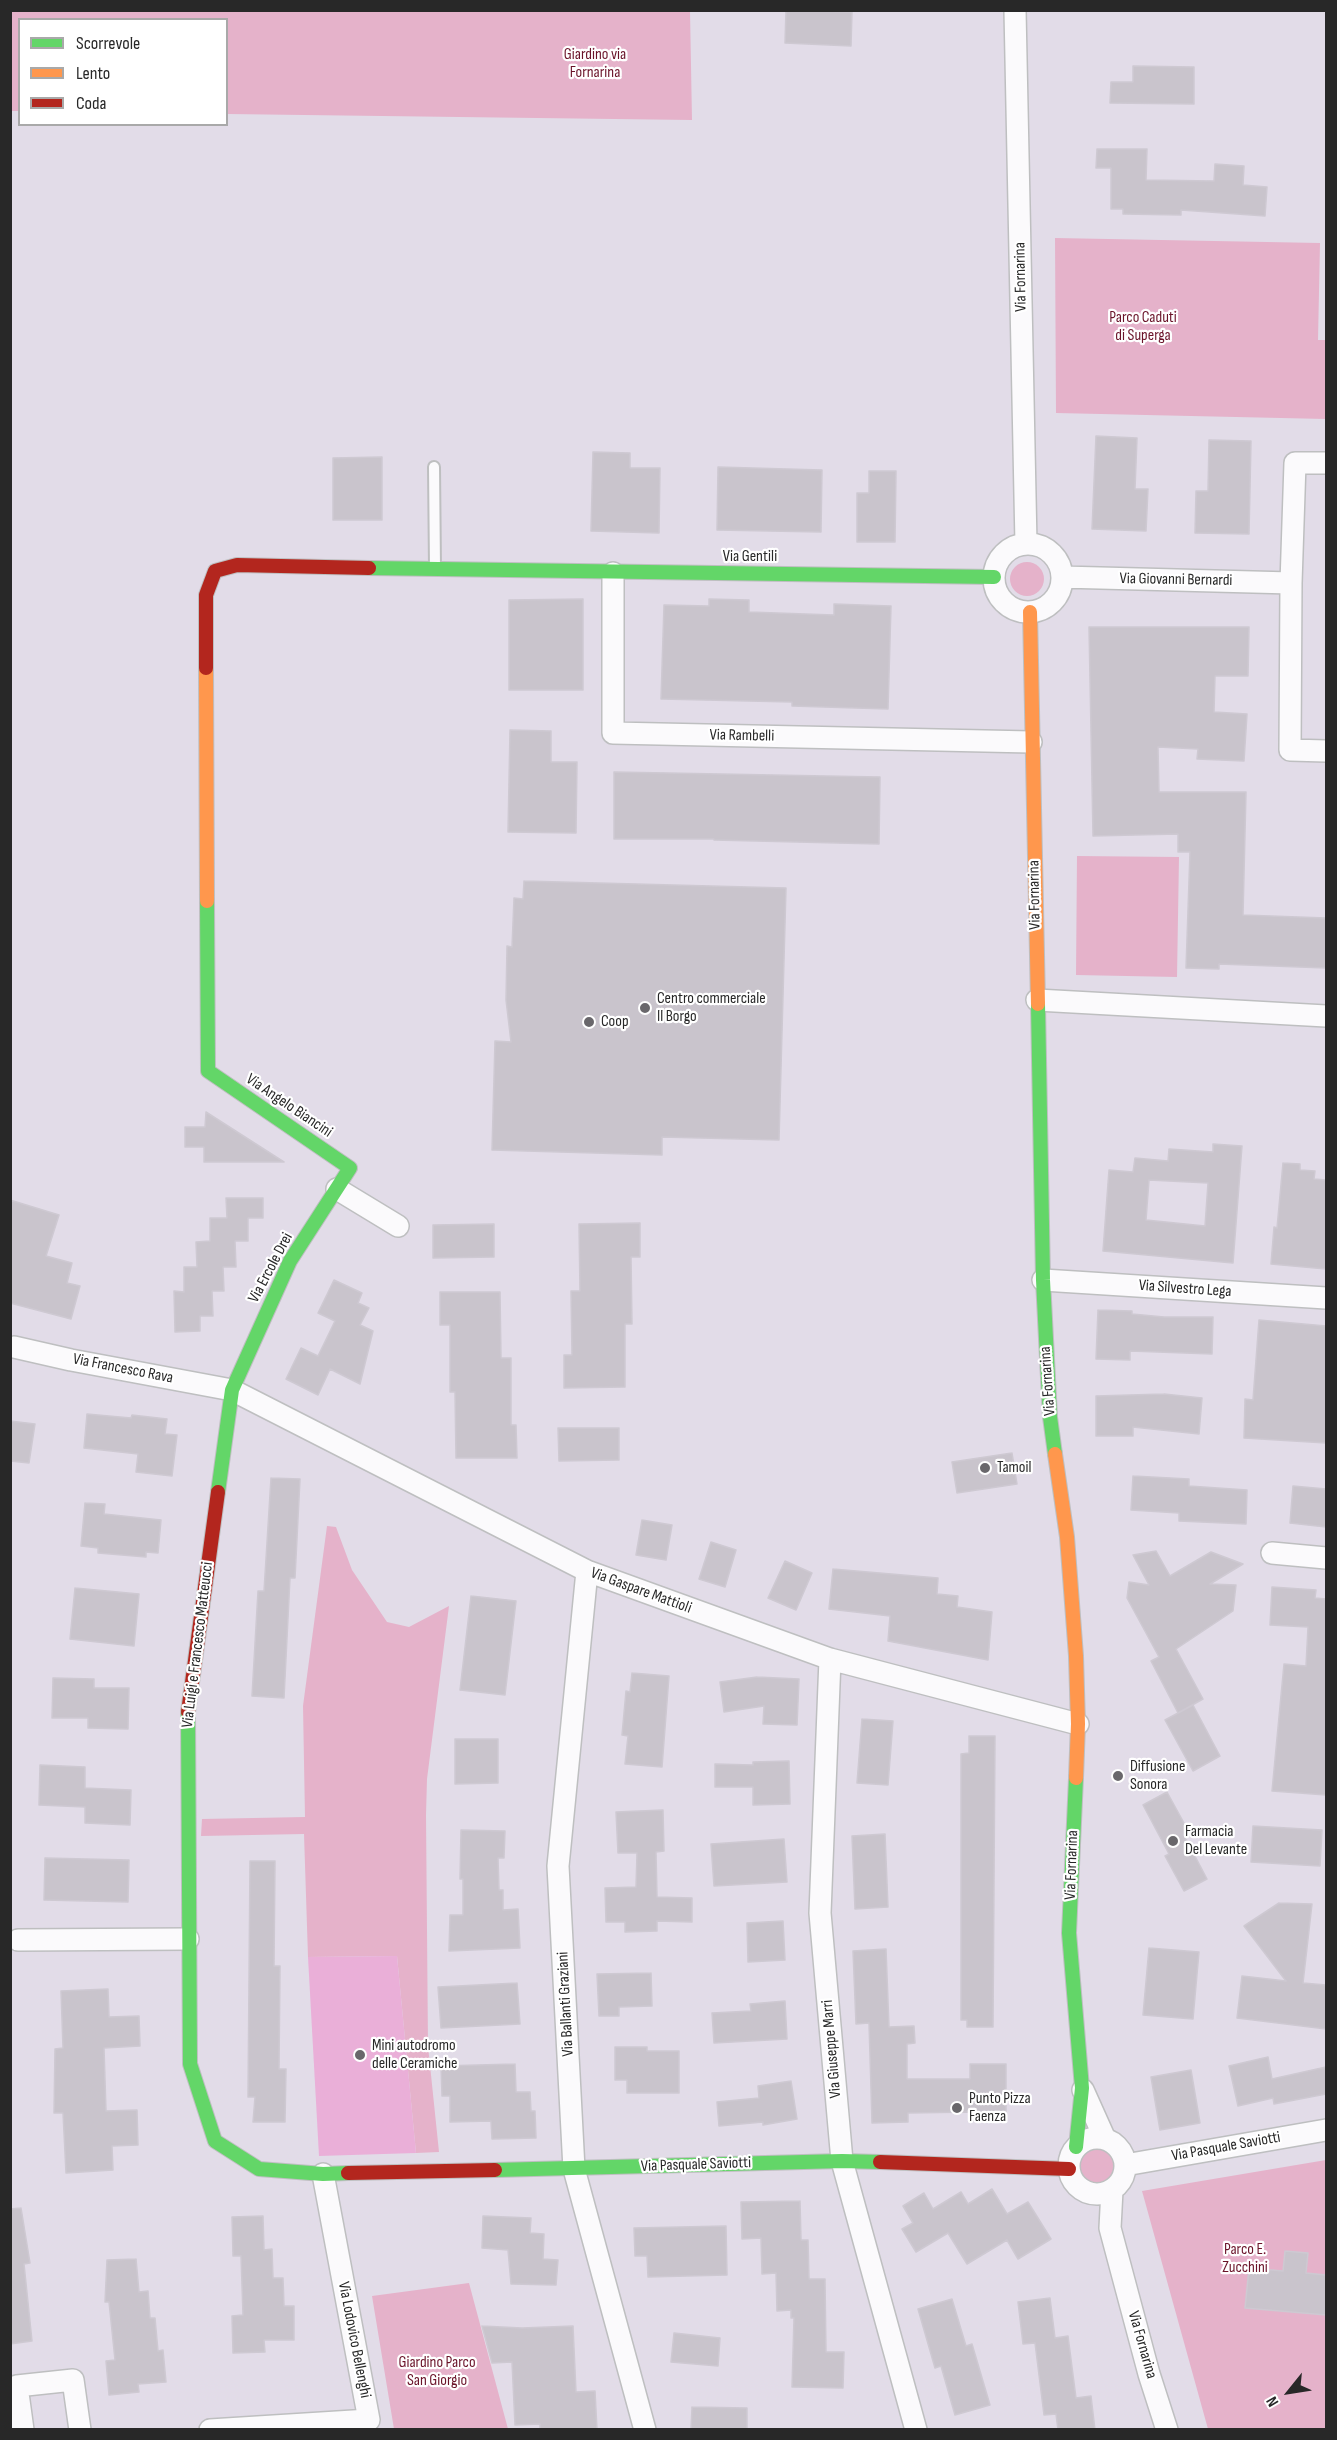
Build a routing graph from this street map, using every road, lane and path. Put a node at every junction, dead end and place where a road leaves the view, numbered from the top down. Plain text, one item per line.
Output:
1 (1015, 10) edge
2 (1326, 464) edge
3 (434, 467) dead end
4 (1026, 544) junction
5 (435, 569) junction
6 (613, 573) junction
7 (994, 577) junction
8 (1062, 577) junction
9 (1291, 583) junction
10 (1030, 612) junction
11 (1032, 742) junction
12 (1326, 751) edge
13 (1037, 1000) junction
14 (1326, 1016) edge
15 (208, 1071) joint
16 (350, 1168) joint
17 (337, 1189) junction
18 (398, 1226) dead end
19 (1043, 1280) junction
20 (1326, 1298) edge
21 (14, 1347) dead end
22 (232, 1390) junction
23 (1272, 1553) dead end
24 (1326, 1558) edge
25 (587, 1571) junction
26 (830, 1659) junction
27 (1078, 1724) junction
28 (188, 1938) junction
29 (18, 1940) dead end
30 (1082, 2088) junction
31 (1326, 2130) edge
32 (1105, 2139) junction
33 (1076, 2147) junction
34 (842, 2161) junction
35 (1125, 2165) junction
36 (574, 2169) junction
37 (1069, 2169) junction
38 (323, 2174) junction
39 (1113, 2190) junction
40 (1091, 2194) junction
41 (1110, 2228) junction
42 (23, 2430) edge
43 (80, 2430) edge
44 (210, 2430) edge
45 (645, 2430) edge
46 (916, 2430) edge
47 (1167, 2430) edge

1 - 4 street, Via Fornarina
2 - 9 street
3 - 5 lane
4 - 7 street
4 - 8 street
5 - 6 street, Via Gentili
5 - 15 street, Via Gentili
6 - 7 street, Via Gentili
6 - 11 street, Via Rambelli
7 - 10 street
8 - 9 street, Via Giovanni Bernardi
8 - 10 street
9 - 12 street
10 - 11 street, Via Fornarina
11 - 13 street, Via Fornarina
13 - 14 street
13 - 19 street, Via Fornarina
15 - 16 street, Via Angelo Biancini
16 - 17 street, Via Ercole Drei
17 - 18 street
17 - 22 street, Via Ercole Drei
19 - 20 street, Via Silvestro Lega
19 - 27 street, Via Fornarina
21 - 22 street, Via Francesco Rava
22 - 25 street, Via Gaspare Mattioli
22 - 28 street, Via Luigi e Francesco Matteucci
23 - 24 street
25 - 26 street, Via Gaspare Mattioli
25 - 36 street, Via Ballanti Graziani
26 - 27 street, Via Gaspare Mattioli
26 - 34 street, Via Giuseppe Marri
27 - 30 street, Via Fornarina
28 - 29 street
28 - 38 street, Via Luigi e Francesco Matteucci
30 - 32 street
30 - 33 street, Via Fornarina
31 - 35 street, Via Pasquale Saviotti
32 - 33 street
32 - 35 street
33 - 37 street, Via Fornarina
34 - 36 street, Via Pasquale Saviotti
34 - 37 street, Via Pasquale Saviotti
34 - 46 street, Via Giuseppe Marri
35 - 39 street, Via Fornarina
36 - 38 street, Via Pasquale Saviotti
36 - 45 street, Via Ballanti Graziani
37 - 40 street
38 - 44 street, Via Lodovico Bellenghi
39 - 40 street
39 - 41 street, Via Fornarina
40 - 41 street
41 - 47 street, Via Fornarina
42 - 43 street

